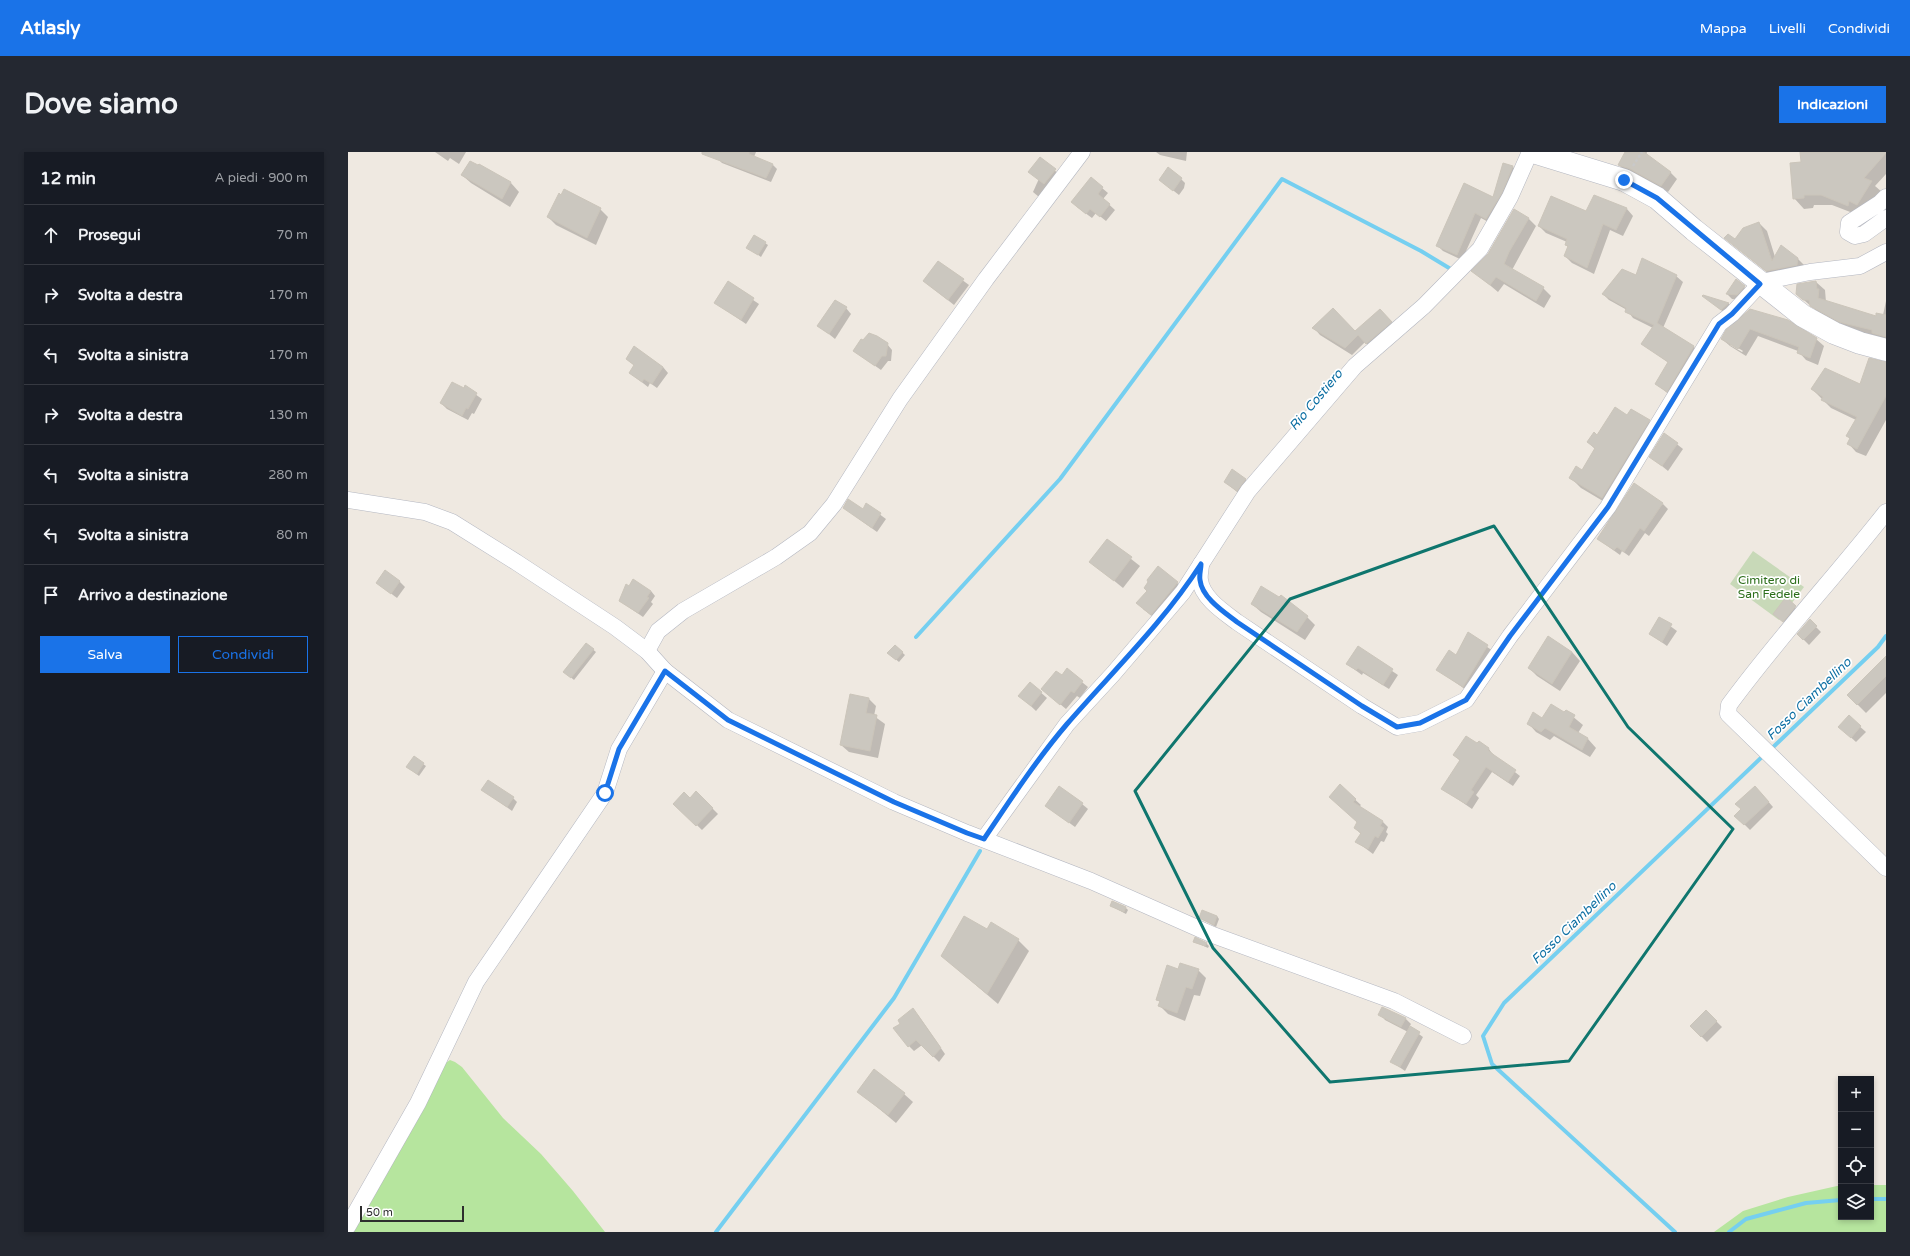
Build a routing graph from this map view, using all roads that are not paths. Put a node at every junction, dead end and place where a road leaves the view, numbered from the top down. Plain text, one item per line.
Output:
1 (1082, 152) edge
2 (1530, 152) edge
3 (1533, 152) edge
4 (1886, 197) edge
5 (1886, 218) edge
6 (1886, 252) edge
7 (1760, 284) junction
8 (1886, 350) edge
9 (348, 500) edge
10 (1886, 512) edge
11 (1201, 564) junction
12 (647, 651) junction
13 (665, 671) junction
14 (984, 839) junction
15 (1886, 868) edge
16 (1463, 1036) dead end
17 (348, 1226) edge

1 - 12 street
2 - 11 street
3 - 7 main road
4 - 5 street
6 - 7 street
7 - 8 main road
7 - 11 street
9 - 12 street
10 - 15 street
11 - 14 street
12 - 13 street
13 - 14 street
13 - 17 street
14 - 16 street

